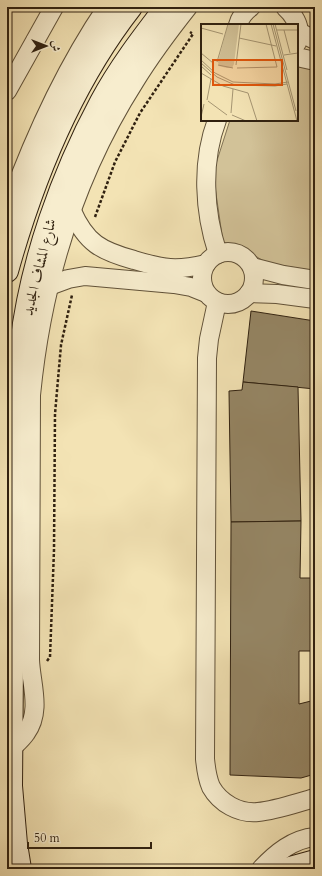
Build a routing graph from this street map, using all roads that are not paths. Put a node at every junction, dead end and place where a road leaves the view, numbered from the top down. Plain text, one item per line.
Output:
1 (54, 7) edge
2 (131, 7) edge
3 (188, 7) edge
4 (251, 7) edge
5 (286, 7) edge
6 (103, 9) edge
7 (171, 14) edge
8 (238, 24) edge
9 (298, 24) edge
10 (298, 24) edge
11 (304, 39) edge
12 (298, 57) edge
13 (315, 60) edge
14 (7, 91) edge
15 (217, 121) edge
16 (7, 211) edge
17 (72, 211) junction
18 (212, 259) junction
19 (252, 267) junction
20 (7, 271) edge
21 (315, 280) edge
22 (49, 286) junction
23 (249, 293) junction
24 (212, 297) junction
25 (315, 299) edge
26 (11, 749) junction
27 (315, 798) edge
28 (315, 837) edge
29 (315, 861) edge
30 (20, 869) edge
31 (262, 869) edge
32 (286, 869) edge

1 - 14 street
2 - 20 street, شارع المشاف الجديد
3 - 7 street
4 - 8 street
5 - 10 street
6 - 16 street
7 - 17 street
7 - 26 street, شارع المشاف الجديد
9 - 11 street
12 - 13 street
15 - 18 street
17 - 18 street
17 - 22 street
18 - 19 street
18 - 24 street
19 - 21 street
19 - 23 street
22 - 24 street
22 - 26 street
23 - 24 street
23 - 25 street
24 - 27 street
26 - 30 street, شارع المشاف الجديد
28 - 31 street
29 - 32 street

